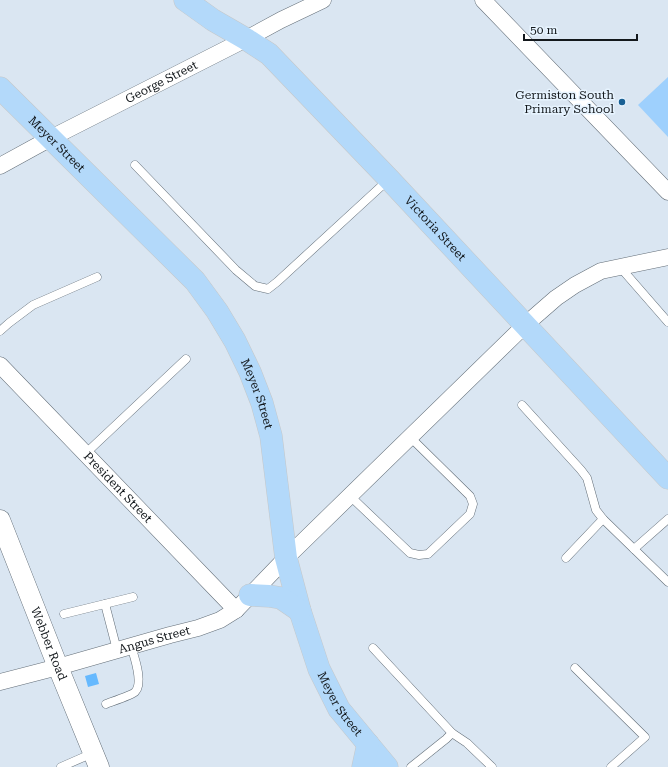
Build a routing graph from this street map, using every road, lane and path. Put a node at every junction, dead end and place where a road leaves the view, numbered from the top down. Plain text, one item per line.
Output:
1 (323, 0) edge
2 (483, 0) edge
3 (187, 1) edge
4 (246, 39) junction
5 (0, 88) edge
6 (51, 138) junction
7 (135, 165) dead end
8 (0, 166) edge
9 (389, 179) junction
10 (668, 192) edge
11 (668, 257) edge
12 (620, 267) junction
13 (97, 277) dead end
14 (668, 322) edge
15 (525, 325) junction
16 (0, 331) edge
17 (186, 359) dead end
18 (0, 365) edge
19 (522, 405) dead end
20 (410, 437) junction
21 (86, 454) junction
22 (668, 478) edge
23 (350, 496) junction
24 (603, 519) junction
25 (668, 519) edge
26 (0, 520) edge
27 (634, 549) junction
28 (286, 558) junction
29 (566, 558) dead end
30 (668, 582) edge
31 (133, 597) dead end
32 (242, 603) junction
33 (105, 604) junction
34 (300, 611) junction
35 (64, 614) dead end
36 (124, 648) junction
37 (373, 648) dead end
38 (58, 667) junction
39 (575, 668) dead end
40 (0, 682) edge
41 (106, 704) dead end
42 (452, 733) junction
43 (368, 744) junction
44 (96, 760) edge
45 (61, 767) edge
46 (363, 767) edge
47 (387, 767) edge
48 (411, 767) edge
49 (492, 767) edge
50 (611, 767) edge

1 - 4 street, George Street
2 - 10 street
3 - 4 main road, Victoria Street
4 - 6 street, George Street
4 - 9 main road, Victoria Street
5 - 6 main road, Meyer Street
6 - 8 street, George Street
6 - 28 main road, Meyer Street
7 - 9 lane
9 - 15 main road, Victoria Street
11 - 12 street, Angus Street
12 - 14 lane
12 - 15 street, Angus Street
13 - 16 lane
15 - 20 street, Angus Street
15 - 22 main road, Victoria Street
17 - 21 lane
18 - 21 street, President Street
19 - 24 lane
20 - 23 street, Angus Street
20 - 23 lane
21 - 32 street, President Street
23 - 28 street, Angus Street
24 - 27 lane
24 - 29 lane
25 - 27 lane
26 - 38 street, Webber Road
27 - 30 lane
28 - 32 street, Angus Street
28 - 34 main road, Meyer Street
31 - 33 lane
32 - 34 main road
32 - 36 street, Angus Street
33 - 35 lane
33 - 36 lane
34 - 43 main road, Meyer Street
36 - 38 street, Angus Street
36 - 41 lane
37 - 42 lane
38 - 40 street, Angus Street
38 - 44 street, Webber Road
39 - 50 lane
42 - 48 lane
42 - 49 lane
43 - 46 main road
43 - 47 main road, Meyer Street
44 - 45 lane

